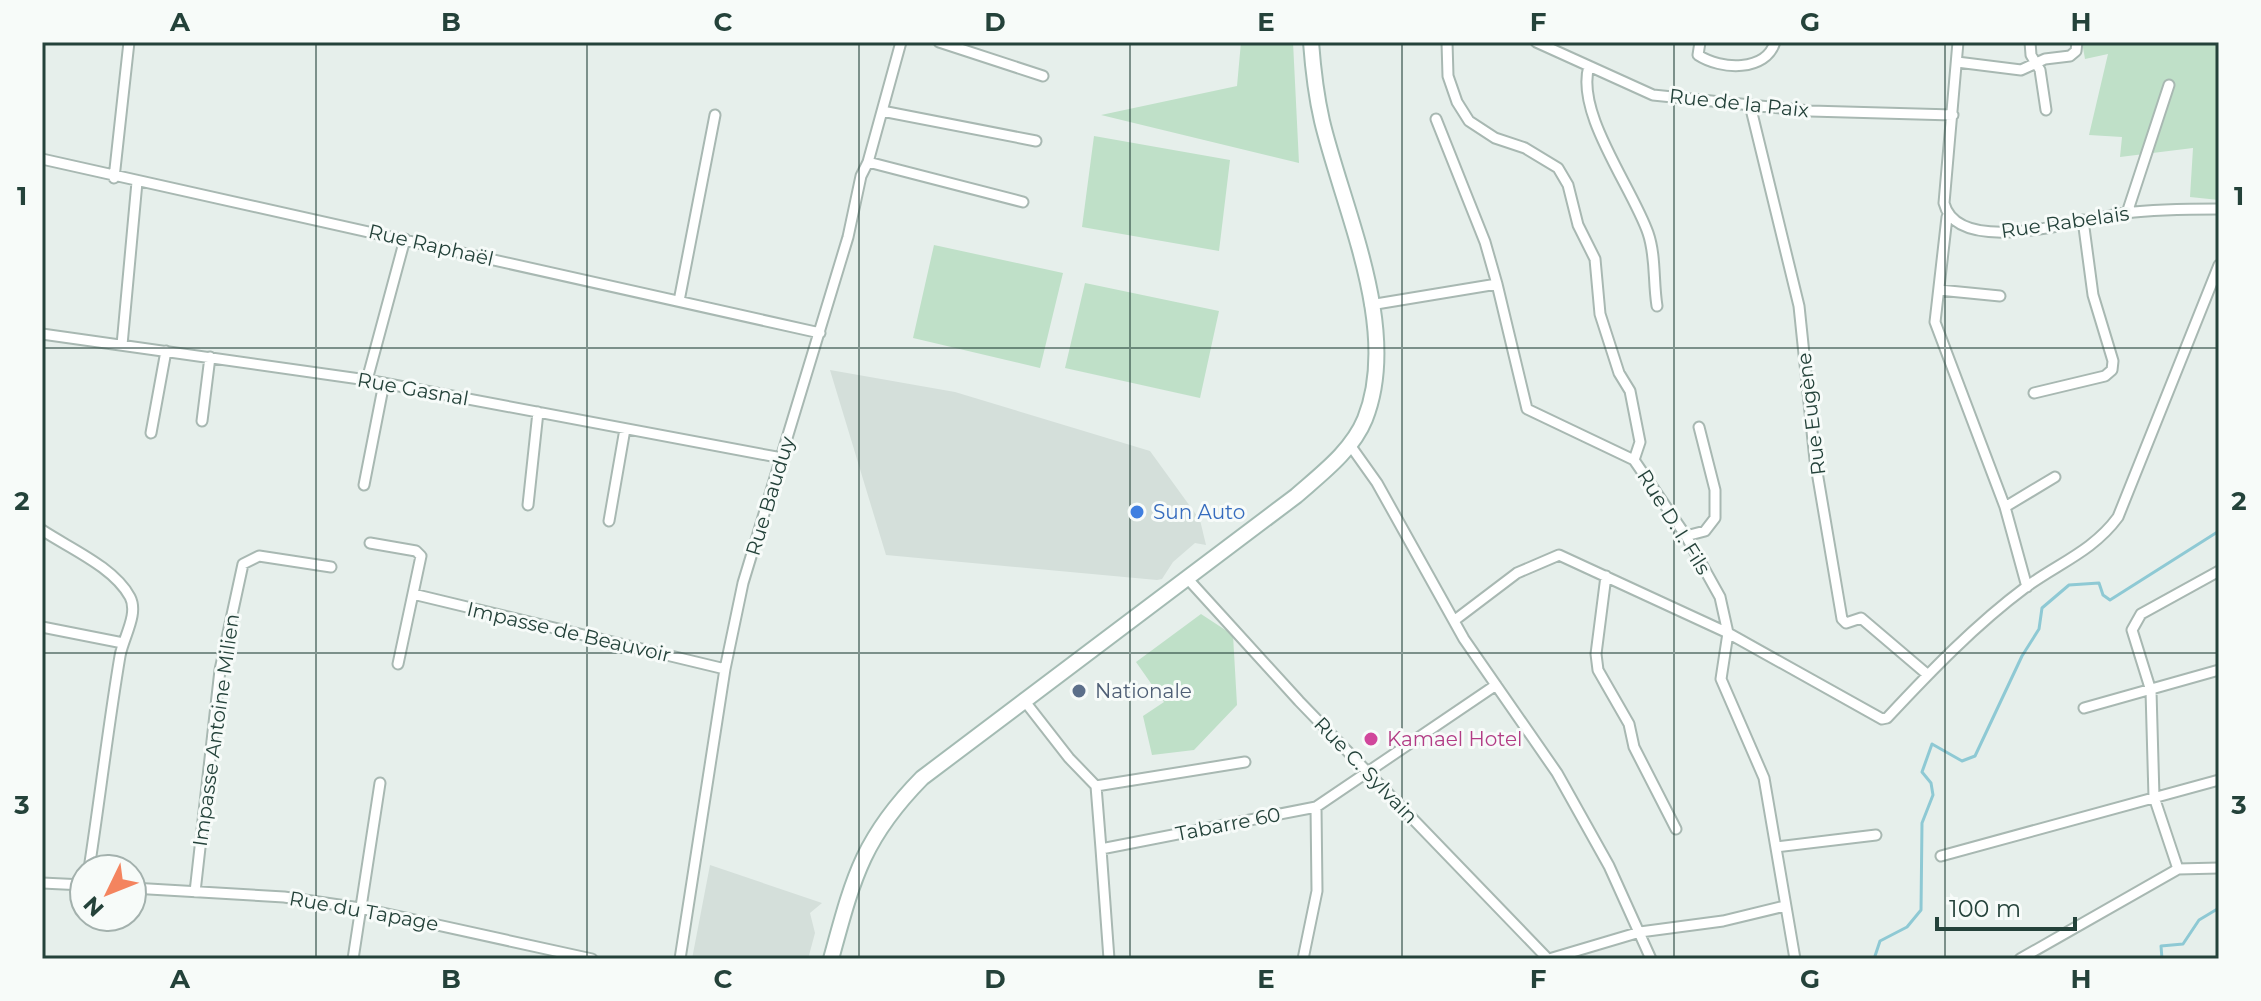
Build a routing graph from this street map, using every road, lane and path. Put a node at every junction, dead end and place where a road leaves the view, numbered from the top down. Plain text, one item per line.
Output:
1 (129, 42) edge
2 (901, 42) edge
3 (939, 42) edge
4 (1311, 42) edge
5 (1447, 42) edge
6 (1536, 42) edge
7 (1700, 42) edge
8 (1775, 42) edge
9 (1958, 42) edge
10 (2030, 42) edge
11 (2077, 42) edge
12 (1957, 62) junction
13 (2035, 64) junction
14 (1589, 66) junction
15 (1043, 76) dead end
16 (2169, 85) dead end
17 (1750, 105) junction
18 (2046, 110) dead end
19 (882, 111) junction
20 (715, 115) dead end
21 (1953, 115) junction
22 (1436, 119) dead end
23 (1036, 141) dead end
24 (42, 159) edge
25 (868, 162) junction
26 (114, 178) junction
27 (137, 182) junction
28 (1023, 202) dead end
29 (2219, 209) edge
30 (2127, 213) junction
31 (1947, 217) junction
32 (2083, 220) junction
33 (405, 239) junction
34 (2219, 265) edge
35 (1497, 284) junction
36 (1939, 290) junction
37 (2000, 296) dead end
38 (679, 301) junction
39 (1370, 305) junction
40 (1657, 306) dead end
41 (820, 333) junction
42 (42, 334) edge
43 (122, 345) junction
44 (166, 351) junction
45 (210, 357) junction
46 (367, 380) junction
47 (384, 383) junction
48 (2034, 393) dead end
49 (538, 412) junction
50 (202, 421) dead end
51 (1699, 427) dead end
52 (625, 429) junction
53 (151, 433) dead end
54 (1350, 445) junction
55 (782, 458) junction
56 (1634, 460) junction
57 (2055, 477) dead end
58 (364, 485) dead end
59 (528, 505) dead end
60 (2005, 507) junction
61 (609, 521) dead end
62 (42, 530) edge
63 (1686, 536) junction
64 (370, 543) dead end
65 (331, 567) dead end
66 (2219, 571) edge
67 (1606, 576) junction
68 (1187, 578) junction
69 (2027, 587) junction
70 (413, 594) junction
71 (1455, 620) junction
72 (42, 627) edge
73 (1728, 633) junction
74 (123, 643) junction
75 (398, 664) dead end
76 (725, 669) junction
77 (2219, 670) edge
78 (1928, 675) junction
79 (1496, 685) junction
80 (2151, 691) junction
81 (1023, 699) junction
82 (2084, 708) dead end
83 (1245, 762) dead end
84 (1368, 771) junction
85 (2219, 780) edge
86 (380, 783) dead end
87 (1096, 786) junction
88 (2154, 797) junction
89 (1316, 807) junction
90 (1676, 829) dead end
91 (1876, 835) dead end
92 (1776, 847) junction
93 (1101, 849) junction
94 (91, 853) edge
95 (1941, 856) dead end
96 (2219, 868) edge
97 (2178, 869) junction
98 (42, 883) edge
99 (68, 884) edge
100 (148, 889) edge
101 (195, 892) junction
102 (1785, 906) junction
103 (360, 908) junction
104 (1640, 932) junction
105 (353, 959) edge
106 (592, 959) edge
107 (680, 959) edge
108 (831, 959) edge
109 (1109, 959) edge
110 (1303, 959) edge
111 (1548, 959) edge
112 (1651, 959) edge
113 (1795, 959) edge
114 (2020, 959) edge

1 - 26 street
2 - 19 street, Rue Bauduy
3 - 15 street
4 - 39 main road
5 - 56 street
6 - 14 street, Rue de la Paix
7 - 8 street
9 - 12 street
10 - 13 street
11 - 13 street
12 - 13 street
12 - 21 street
13 - 18 street
14 - 17 street, Rue de la Paix
14 - 40 street
16 - 30 street
17 - 21 street, Rue de la Paix
17 - 78 street, Rue Eugène
19 - 23 street
19 - 25 street, Rue Bauduy
20 - 38 street
21 - 31 street
22 - 35 street
24 - 26 street, Rue Raphaël
25 - 28 street
25 - 41 street, Rue Bauduy
26 - 27 street, Rue Raphaël
27 - 33 street, Rue Raphaël
27 - 43 street
29 - 30 street, Rue Rabelais
30 - 32 street, Rue Rabelais
31 - 32 street, Rue Rabelais
31 - 36 street
32 - 48 street
33 - 38 street, Rue Raphaël
33 - 46 street
34 - 69 street
35 - 39 street
35 - 56 street, Rue D. I. Fils
36 - 37 street
36 - 60 street
38 - 41 street, Rue Raphaël
39 - 54 main road
41 - 55 street, Rue Bauduy
42 - 43 street, Rue Gasnal
43 - 44 street, Rue Gasnal
44 - 45 street, Rue Gasnal
44 - 53 street
45 - 46 street, Rue Gasnal
45 - 50 street
46 - 47 street, Rue Gasnal
47 - 49 street, Rue Gasnal
47 - 58 street
49 - 52 street, Rue Gasnal
49 - 59 street
51 - 63 street
52 - 55 street, Rue Gasnal
52 - 61 street
54 - 68 main road
54 - 71 street
55 - 76 street, Rue Bauduy
56 - 63 street, Rue D. I. Fils
57 - 60 street
60 - 69 street
62 - 74 street
63 - 73 street, Rue D. I. Fils
64 - 70 street
65 - 101 street, Impasse Antoine Milien
66 - 80 street
67 - 71 street
67 - 73 street
67 - 90 street
68 - 81 main road
68 - 84 street, Rue C. Sylvain
69 - 78 street
70 - 75 street
70 - 76 street, Impasse de Beauvoir
71 - 79 street
72 - 74 street
73 - 78 street
73 - 92 street
74 - 94 street
76 - 107 street, Rue Bauduy
77 - 80 street
79 - 84 street, Tabarre 60
79 - 104 street
80 - 82 street
80 - 88 street
81 - 87 street
81 - 108 main road
83 - 87 street
84 - 89 street, Tabarre 60
84 - 111 street, Rue C. Sylvain
85 - 88 street
86 - 103 street
87 - 93 street
88 - 95 street
88 - 97 street
89 - 93 street, Tabarre 60
89 - 110 street
91 - 92 street
92 - 102 street
93 - 109 street
96 - 97 street
97 - 114 street
98 - 99 street
100 - 101 street, Rue du Tapage
101 - 103 street, Rue du Tapage
102 - 104 street
102 - 113 street
103 - 105 street
103 - 106 street, Rue du Tapage
104 - 111 street
104 - 112 street

